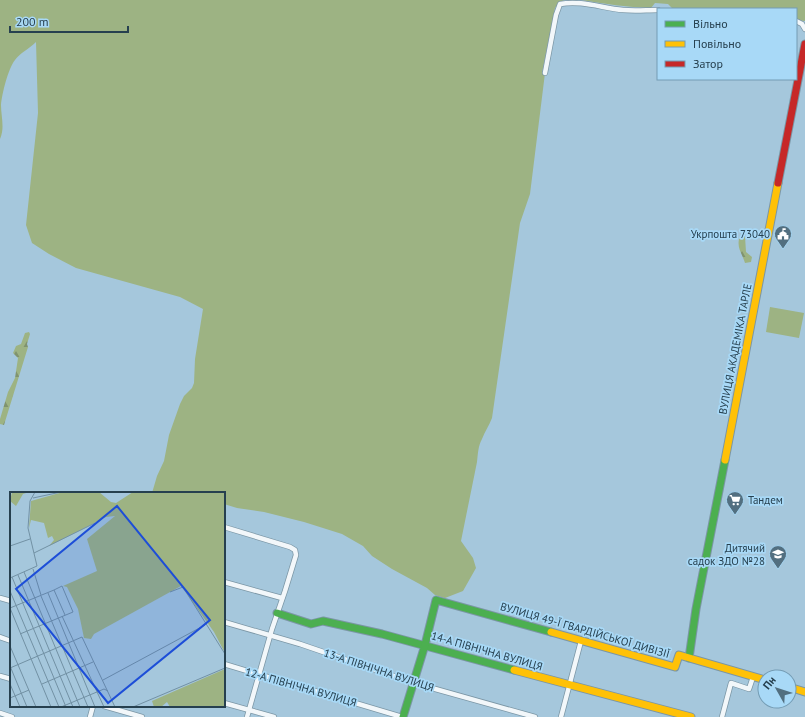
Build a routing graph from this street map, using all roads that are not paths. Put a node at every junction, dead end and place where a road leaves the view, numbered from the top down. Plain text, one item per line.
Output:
1 (657, 10) edge
2 (797, 21) edge
3 (805, 28) edge
4 (805, 44) edge
5 (545, 73) dead end
6 (225, 527) edge
7 (225, 582) edge
8 (0, 598) edge
9 (282, 598) junction
10 (10, 601) edge
11 (277, 613) junction
12 (225, 622) edge
13 (270, 635) junction
14 (0, 637) edge
15 (10, 641) edge
16 (581, 641) junction
17 (425, 645) junction
18 (689, 658) junction
19 (225, 664) edge
20 (258, 674) junction
21 (0, 676) edge
22 (753, 677) junction
23 (757, 678) edge
24 (10, 679) edge
25 (414, 683) junction
26 (569, 685) junction
27 (225, 703) edge
28 (93, 707) edge
29 (107, 707) edge
30 (249, 710) junction
31 (0, 714) edge
32 (12, 717) edge
33 (90, 717) edge
34 (142, 717) edge
35 (247, 717) edge
36 (274, 717) edge
37 (402, 717) edge
38 (535, 717) edge
39 (561, 717) edge
40 (691, 717) edge
41 (722, 717) edge

1 - 5 street
2 - 3 street
4 - 18 street, ВУЛИЦЯ АКАДЕМІКА ТАРЛЕ
6 - 9 street
7 - 9 street
8 - 10 street
9 - 11 street
11 - 13 street
11 - 17 street, 14-А ПІВНІЧНА ВУЛИЦЯ
12 - 13 street, 13-А ПІВНІЧНА ВУЛИЦЯ
13 - 20 street
13 - 25 street, 13-А ПІВНІЧНА ВУЛИЦЯ
14 - 15 street
16 - 17 street, ВУЛИЦЯ 49-Ї ГВАРДІЙСЬКОЇ ДИВІЗІЇ
16 - 18 street, ВУЛИЦЯ 49-Ї ГВАРДІЙСЬКОЇ ДИВІЗІЇ
16 - 26 street
17 - 25 street
17 - 26 street, 14-А ПІВНІЧНА ВУЛИЦЯ
18 - 22 street
19 - 20 street, 12-А ПІВНІЧНА ВУЛИЦЯ
20 - 30 street
20 - 37 street, 12-А ПІВНІЧНА ВУЛИЦЯ
21 - 24 street
22 - 23 street
22 - 41 street
25 - 37 street
25 - 38 street, 13-А ПІВНІЧНА ВУЛИЦЯ
26 - 39 street
26 - 40 street, 14-А ПІВНІЧНА ВУЛИЦЯ
27 - 30 street
28 - 33 street
29 - 34 street
30 - 35 street
30 - 36 street
31 - 32 street

